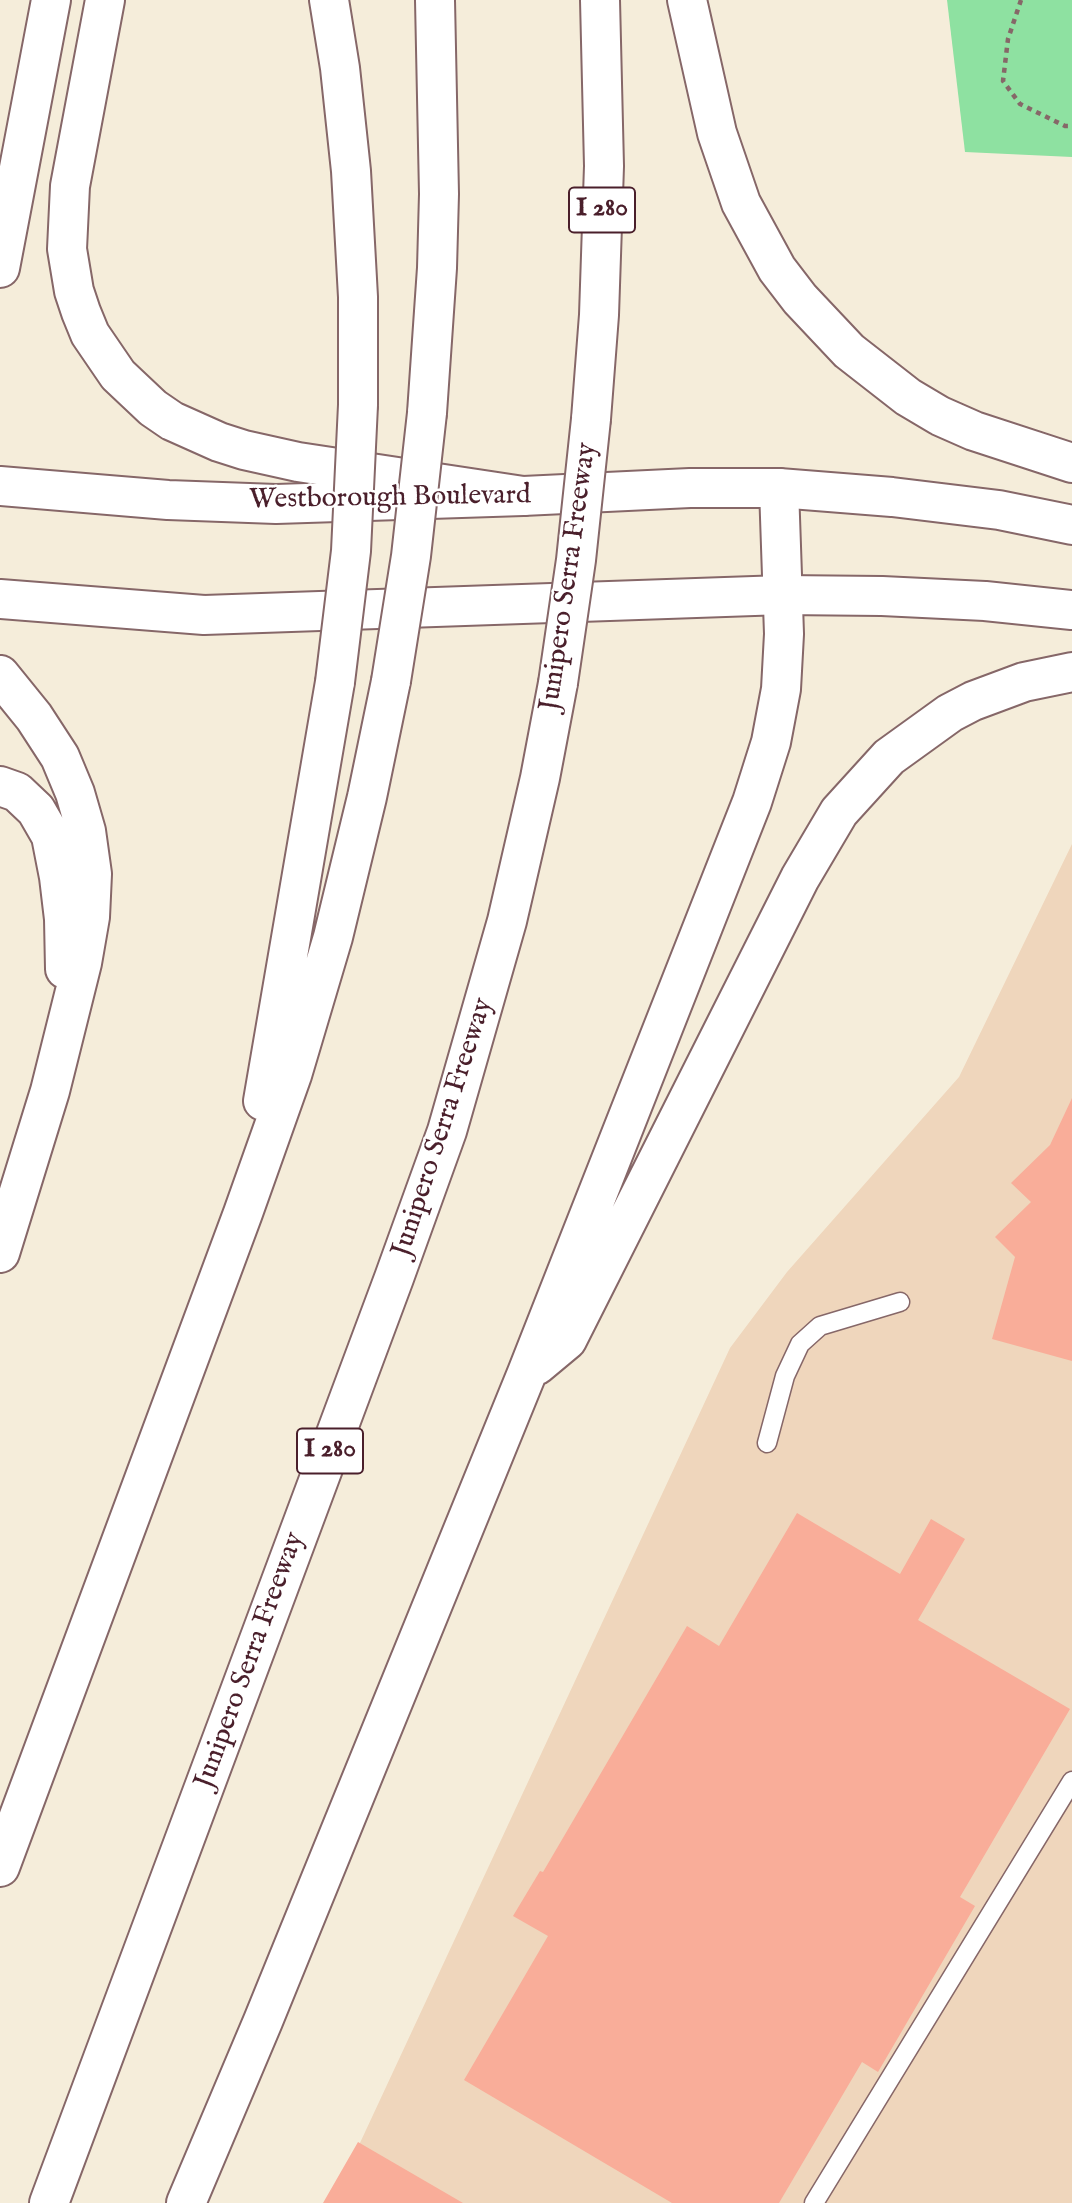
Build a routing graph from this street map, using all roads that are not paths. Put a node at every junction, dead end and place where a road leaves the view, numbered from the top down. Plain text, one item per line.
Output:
1 (51, 0) edge
2 (105, 0) edge
3 (329, 0) edge
4 (435, 0) edge
5 (600, 0) edge
6 (687, 0) edge
7 (0, 268) edge
8 (1072, 463) edge
9 (0, 486) edge
10 (779, 488) junction
11 (523, 496) junction
12 (1072, 525) edge
13 (783, 595) junction
14 (0, 599) edge
15 (1072, 610) edge
16 (1072, 672) edge
17 (0, 675) edge
18 (0, 786) edge
19 (50, 1091) junction
20 (243, 1213) junction
21 (0, 1253) edge
22 (900, 1302) dead end
23 (527, 1373) junction
24 (767, 1443) dead end
25 (1072, 1782) edge
26 (0, 1867) edge
27 (49, 2203) edge
28 (186, 2203) edge
29 (814, 2203) edge

1 - 7 main road
2 - 11 main road
3 - 20 main road, bridge
4 - 20 main road, bridge
5 - 27 main road, Junipero Serra Freeway / I 280, bridge
6 - 8 main road
9 - 11 main road, Westborough Boulevard
10 - 11 main road, Westborough Boulevard
10 - 12 main road, Westborough Boulevard
10 - 13 main road
13 - 14 main road
13 - 15 main road
13 - 23 main road
16 - 23 main road
17 - 19 main road
18 - 19 main road
19 - 21 main road
20 - 26 main road
22 - 24 lane
23 - 28 main road
25 - 29 lane

